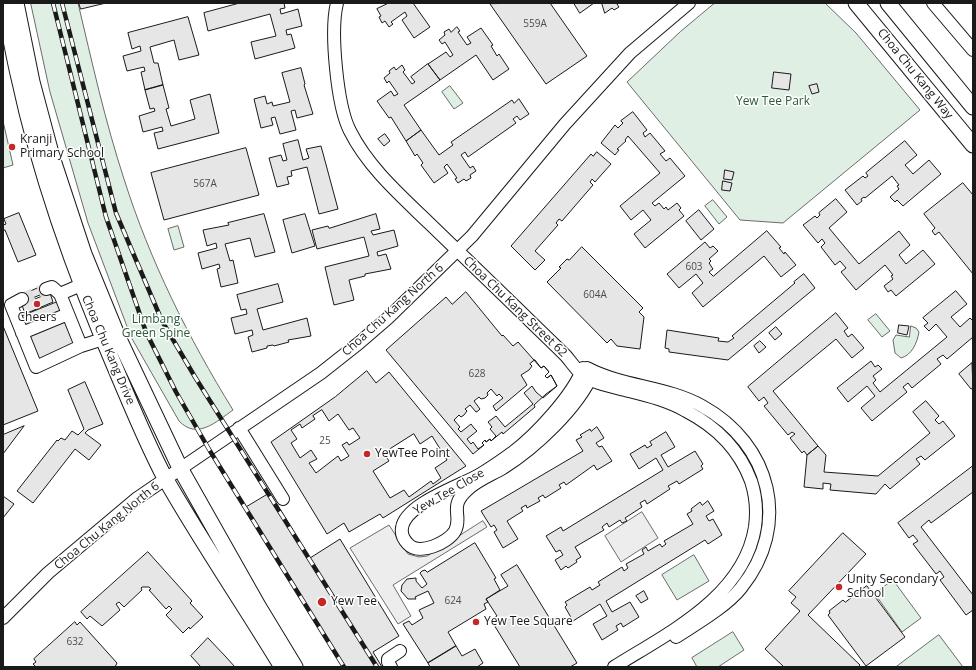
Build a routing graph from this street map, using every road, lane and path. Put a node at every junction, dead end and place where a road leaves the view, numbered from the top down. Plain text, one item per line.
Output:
1 (4, 3) edge
2 (16, 3) edge
3 (337, 3) edge
4 (689, 3) edge
5 (856, 3) edge
6 (933, 3) edge
7 (891, 5) edge
8 (973, 50) edge
9 (973, 107) edge
10 (973, 146) edge
11 (457, 250) junction
12 (81, 285) junction
13 (46, 289) tunnel mouth
14 (60, 294) junction
15 (22, 299) tunnel mouth
16 (68, 314) junction
17 (22, 333) junction
18 (103, 339) junction
19 (81, 346) junction
20 (584, 371) junction
21 (239, 428) junction
22 (180, 468) junction
23 (166, 478) junction
24 (283, 499) dead end
25 (756, 507) junction
26 (768, 507) junction
27 (3, 618) edge
28 (664, 641) junction
29 (400, 651) dead end
30 (282, 667) edge
31 (295, 667) edge
32 (391, 667) edge
33 (614, 667) edge
34 (630, 667) edge

1 - 12 main road, Choa Chu Kang Drive
2 - 22 main road, Choa Chu Kang Drive
3 - 11 street, Choa Chu Kang Street 62
4 - 11 street, Choa Chu Kang North 6
5 - 10 main road, Choa Chu Kang Way
6 - 8 street
7 - 9 main road, Choa Chu Kang Way
11 - 20 street, Choa Chu Kang Street 62
11 - 21 street, Choa Chu Kang North 6
12 - 14 street
12 - 18 main road, Choa Chu Kang Drive
13 - 14 street
14 - 16 street
15 - 17 street
16 - 17 street
16 - 19 street
17 - 19 street
18 - 19 street
18 - 23 main road, Choa Chu Kang Drive
20 - 20 street, Yew Tee Close
20 - 25 street, Choa Chu Kang Street 62
20 - 26 street, Choa Chu Kang Street 62
21 - 22 street, Choa Chu Kang North 6
21 - 24 street
22 - 23 street, Choa Chu Kang North 6
22 - 31 main road, Choa Chu Kang Drive
23 - 27 street, Choa Chu Kang North 6
23 - 30 main road, Choa Chu Kang Drive
25 - 26 street
25 - 28 street, Choa Chu Kang Street 62
26 - 28 street, Choa Chu Kang Street 62
28 - 33 street, Choa Chu Kang Street 62
28 - 34 street, Choa Chu Kang Street 62
29 - 32 street

